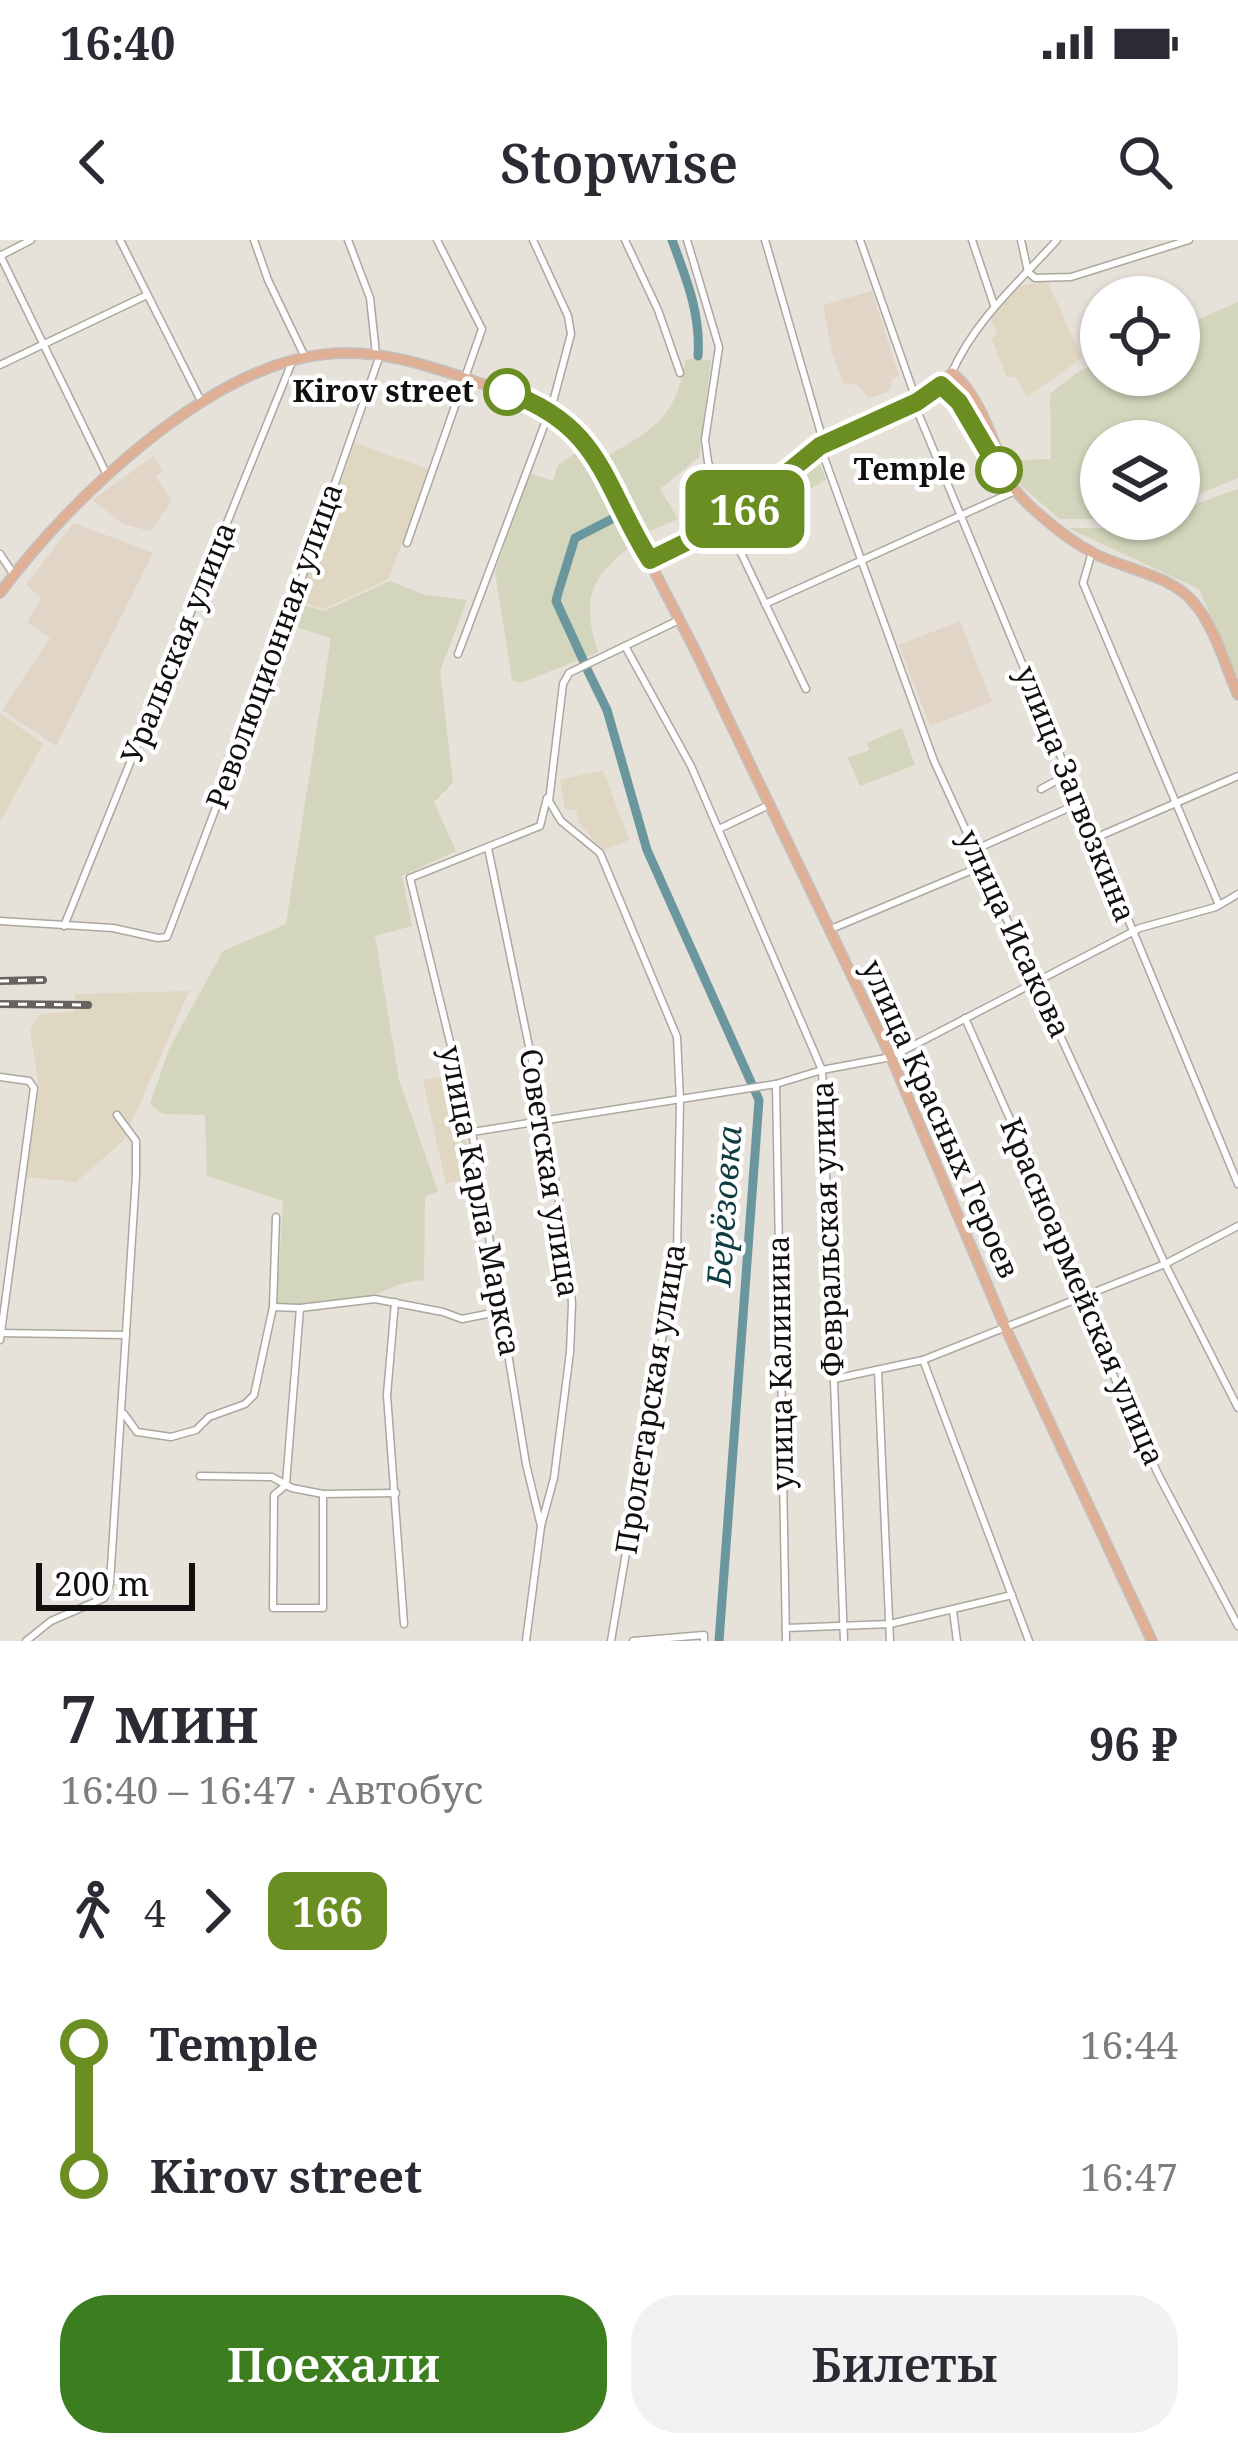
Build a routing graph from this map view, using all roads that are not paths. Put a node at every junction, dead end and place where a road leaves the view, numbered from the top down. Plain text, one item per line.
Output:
1 (31, 240) edge
2 (120, 240) edge
3 (254, 240) edge
4 (348, 240) edge
5 (437, 240) edge
6 (533, 240) edge
7 (625, 240) edge
8 (687, 240) edge
9 (765, 240) edge
10 (860, 240) edge
11 (972, 240) edge
12 (1021, 240) edge
13 (1057, 240) edge
14 (1189, 240) edge
15 (0, 255) edge
16 (1028, 272) junction
17 (147, 295) junction
18 (994, 305) junction
19 (44, 346) junction
20 (378, 355) junction
21 (304, 357) junction
22 (292, 360) junction
23 (0, 365) edge
24 (680, 373) dead end
25 (952, 373) junction
26 (466, 379) junction
27 (941, 385) junction
28 (915, 402) junction
29 (202, 403) junction
30 (549, 410) junction
31 (988, 442) junction
32 (822, 445) junction
33 (107, 475) junction
34 (1013, 489) junction
35 (961, 518) junction
36 (727, 522) junction
37 (407, 543) dead end
38 (1092, 552) junction
39 (0, 554) edge
40 (650, 560) junction
41 (860, 560) junction
42 (14, 575) junction
43 (0, 593) edge
44 (765, 604) junction
45 (680, 620) junction
46 (620, 648) junction
47 (458, 654) dead end
48 (806, 689) dead end
49 (1238, 695) edge
50 (1070, 774) junction
51 (1238, 776) edge
52 (1041, 789) dead end
53 (548, 793) junction
54 (1080, 802) junction
55 (1176, 803) junction
56 (769, 805) junction
57 (719, 829) junction
58 (1094, 839) junction
59 (488, 848) junction
60 (974, 850) junction
61 (982, 866) junction
62 (1238, 894) edge
63 (1220, 905) junction
64 (0, 921) edge
65 (64, 926) junction
66 (830, 930) junction
67 (1131, 932) junction
68 (1036, 981) junction
69 (965, 1018) junction
70 (891, 1057) junction
71 (822, 1070) junction
72 (0, 1077) edge
73 (776, 1084) junction
74 (680, 1101) junction
75 (117, 1115) dead end
76 (544, 1119) junction
77 (472, 1132) junction
78 (1238, 1184) edge
79 (276, 1217) dead end
80 (1238, 1226) edge
81 (1165, 1264) junction
82 (1078, 1299) junction
83 (395, 1302) junction
84 (273, 1307) junction
85 (300, 1308) junction
86 (502, 1310) junction
87 (1005, 1327) junction
88 (0, 1335) edge
89 (126, 1335) junction
90 (923, 1360) junction
91 (878, 1371) junction
92 (834, 1378) junction
93 (1238, 1408) edge
94 (122, 1412) junction
95 (200, 1476) dead end
96 (286, 1485) junction
97 (396, 1493) junction
98 (323, 1494) junction
99 (541, 1526) junction
100 (1012, 1595) junction
101 (953, 1611) junction
102 (404, 1624) dead end
103 (890, 1624) junction
104 (844, 1626) junction
105 (1238, 1626) edge
106 (786, 1628) junction
107 (704, 1638) edge
108 (26, 1641) edge
109 (526, 1641) edge
110 (611, 1641) edge
111 (633, 1641) edge
112 (786, 1641) edge
113 (844, 1641) edge
114 (890, 1641) edge
115 (957, 1641) edge
116 (1029, 1641) edge
117 (1152, 1641) edge

1 - 15 street
2 - 17 street
3 - 21 street
4 - 20 street
5 - 26 street
6 - 30 street
7 - 24 street
8 - 36 street
9 - 32 street, улица Исакова
10 - 28 street, улица Загвозкина
11 - 18 street
12 - 16 street
13 - 16 street
14 - 16 street
15 - 19 street
16 - 18 street
17 - 19 street
17 - 29 street
18 - 25 street
19 - 23 street
19 - 33 street
20 - 21 main road
20 - 26 main road
20 - 65 street, Революционная улица
21 - 22 main road
22 - 29 main road
22 - 65 street, Уральская улица
25 - 27 main road
25 - 31 main road
26 - 30 main road
26 - 37 street
27 - 28 main road
27 - 31 main road
28 - 32 main road
28 - 35 street, улица Загвозкина
29 - 33 main road
30 - 40 main road, улица Красных Героев
30 - 47 street
31 - 34 main road
32 - 36 main road
32 - 41 street, улица Исакова
33 - 42 main road
34 - 35 street
34 - 38 main road
35 - 41 street
35 - 50 street, улица Загвозкина
36 - 40 main road
36 - 44 street
38 - 49 main road
38 - 55 street
39 - 42 street
40 - 45 main road, улица Красных Героев
41 - 44 street
41 - 60 street, улица Исакова
42 - 43 main road
44 - 48 street
45 - 46 street
45 - 56 main road, улица Красных Героев
46 - 53 street
46 - 57 street, Февральская улица
50 - 52 street
50 - 54 street, улица Загвозкина
51 - 55 street
53 - 59 street
53 - 74 street, Пролетарская улица
54 - 58 street, улица Загвозкина
54 - 60 street
55 - 58 street
55 - 63 street
56 - 57 street
56 - 66 main road, улица Красных Героев
57 - 71 street, Февральская улица
58 - 67 street, улица Загвозкина
59 - 76 street, Советская улица
59 - 77 street, улица Карла Маркса
60 - 61 street, улица Исакова
61 - 66 street
61 - 68 street, улица Исакова
62 - 63 street
63 - 67 street
64 - 65 street
66 - 70 main road, улица Красных Героев
67 - 68 street
67 - 78 street, улица Загвозкина
68 - 69 street
68 - 81 street, улица Исакова
69 - 70 street
69 - 82 street, Красноармейская улица
70 - 71 street
70 - 87 main road, улица Красных Героев
71 - 73 street
71 - 92 street, Февральская улица
72 - 88 street
73 - 74 street
73 - 106 street, улица Калинина
74 - 76 street
74 - 110 street, Пролетарская улица
75 - 89 street
76 - 77 street
76 - 99 street, Советская улица
77 - 86 street, улица Карла Маркса
79 - 84 street
80 - 81 street
81 - 82 street
81 - 93 street, улица Исакова
82 - 87 street
82 - 105 street, Красноармейская улица
83 - 85 street
83 - 86 street
83 - 97 street
84 - 85 street
84 - 94 street
85 - 96 street
86 - 99 street, улица Карла Маркса
87 - 90 street
87 - 117 main road, улица Красных Героев
88 - 89 street
89 - 94 street
90 - 91 street
90 - 100 street
91 - 92 street
91 - 103 street
92 - 104 street, Февральская улица
94 - 108 street
95 - 96 street
96 - 98 street
96 - 98 street
97 - 98 street
97 - 102 street
99 - 109 street, Советская улица
100 - 101 street
100 - 116 street
101 - 103 street
101 - 115 street
103 - 104 street
103 - 114 street
104 - 106 street
104 - 113 street, Февральская улица
106 - 112 street, улица Калинина
107 - 111 street

